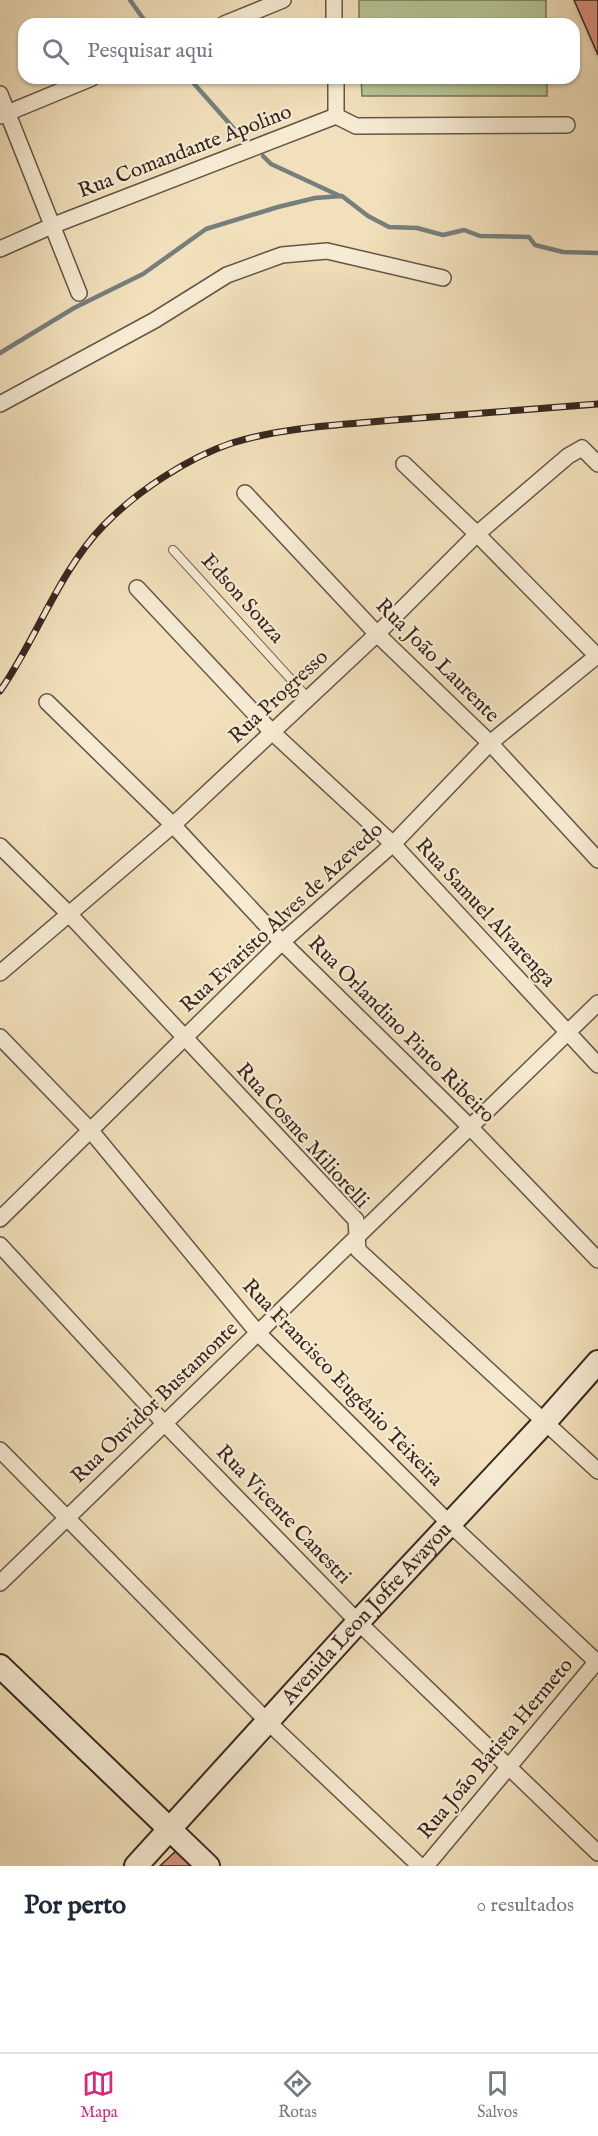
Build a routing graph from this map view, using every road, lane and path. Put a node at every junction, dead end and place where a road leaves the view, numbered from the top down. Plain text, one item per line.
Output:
1 (283, 0) edge
2 (334, 0) edge
3 (239, 18) edge
4 (334, 18) edge
5 (77, 84) edge
6 (336, 84) edge
7 (0, 94) edge
8 (4, 114) edge
9 (336, 116) junction
10 (567, 125) dead end
11 (54, 225) junction
12 (0, 249) edge
13 (442, 278) dead end
14 (80, 293) dead end
15 (0, 404) edge
16 (404, 464) dead end
17 (598, 464) edge
18 (245, 493) dead end
19 (477, 534) junction
20 (173, 550) dead end
21 (137, 588) dead end
22 (377, 634) junction
23 (598, 656) edge
24 (308, 698) junction
25 (47, 702) dead end
26 (272, 732) junction
27 (490, 743) junction
28 (173, 825) junction
29 (393, 844) junction
30 (0, 846) edge
31 (598, 860) edge
32 (68, 913) junction
33 (282, 942) junction
34 (0, 973) edge
35 (598, 1003) edge
36 (567, 1034) junction
37 (0, 1037) edge
38 (185, 1039) junction
39 (598, 1065) edge
40 (469, 1126) junction
41 (91, 1131) junction
42 (0, 1219) edge
43 (357, 1237) junction
44 (0, 1245) edge
45 (598, 1260) edge
46 (257, 1332) junction
47 (598, 1362) edge
48 (545, 1422) junction
49 (164, 1423) junction
50 (0, 1450) edge
51 (598, 1471) edge
52 (66, 1519) junction
53 (450, 1524) junction
54 (0, 1583) edge
55 (358, 1622) junction
56 (597, 1662) edge
57 (0, 1666) edge
58 (267, 1722) junction
59 (508, 1766) junction
60 (169, 1830) junction
61 (598, 1853) edge
62 (136, 1866) edge
63 (208, 1866) edge
64 (420, 1866) edge
65 (426, 1866) edge

1 - 3 street
2 - 4 street
5 - 8 street
6 - 9 street
7 - 8 street
8 - 11 street
9 - 10 street
9 - 11 street, Rua Comandante Apolino
11 - 12 street, Rua Comandante Apolino
11 - 14 street
13 - 15 street
16 - 19 street
17 - 19 street, Rua Progresso
18 - 22 street, Rua João Laurente
19 - 22 street, Rua Progresso
19 - 23 street
20 - 24 lane, Edson Souza
21 - 26 street, Rua Samuel Alvarenga
22 - 24 street, Rua Progresso
22 - 27 street, Rua João Laurente
23 - 27 street, Rua Evaristo Alves de Azevedo
24 - 26 street, Rua Progresso
25 - 28 street, Rua Orlandino Pinto Ribeiro
26 - 28 street, Rua Progresso
26 - 29 street, Rua Samuel Alvarenga
27 - 29 street, Rua Evaristo Alves de Azevedo
27 - 31 street, Rua João Laurente
28 - 32 street, Rua Progresso
28 - 33 street, Rua Orlandino Pinto Ribeiro
29 - 33 street, Rua Evaristo Alves de Azevedo
29 - 36 street, Rua Samuel Alvarenga
30 - 32 street, Rua Cosme Miliorelli
32 - 34 street, Rua Progresso
32 - 38 street, Rua Cosme Miliorelli
33 - 38 street, Rua Evaristo Alves de Azevedo
33 - 40 street, Rua Orlandino Pinto Ribeiro
35 - 36 street, Rua Ouvidor Bustamonte
36 - 39 street, Rua Samuel Alvarenga
36 - 40 street, Rua Ouvidor Bustamonte
37 - 41 street, Rua Francisco Eugênio Teixeira
38 - 41 street, Rua Evaristo Alves de Azevedo
38 - 43 street, Rua Cosme Miliorelli
40 - 43 street, Rua Ouvidor Bustamonte
40 - 45 street, Rua Orlandino Pinto Ribeiro
41 - 42 street, Rua Evaristo Alves de Azevedo
41 - 46 street, Rua Francisco Eugênio Teixeira
43 - 46 street, Rua Ouvidor Bustamonte
43 - 48 street, Rua Cosme Miliorelli
44 - 49 street, Rua Vicente Canestri
46 - 49 street, Rua Ouvidor Bustamonte
46 - 53 street, Rua Francisco Eugênio Teixeira
47 - 48 street, Avenida Leon Jofre Avayou
48 - 51 street, Rua Cosme Miliorelli
48 - 53 street, Avenida Leon Jofre Avayou
49 - 52 street, Rua Ouvidor Bustamonte
49 - 55 street, Rua Vicente Canestri
50 - 52 street
52 - 54 street, Rua Ouvidor Bustamonte
52 - 58 street
53 - 55 street, Avenida Leon Jofre Avayou
53 - 56 street, Rua Francisco Eugênio Teixeira
55 - 58 street, Avenida Leon Jofre Avayou
55 - 59 street, Rua Vicente Canestri
56 - 59 street, Rua João Batista Hermeto
57 - 60 street
58 - 60 street, Avenida Leon Jofre Avayou
58 - 64 street
59 - 61 street, Rua Vicente Canestri
59 - 65 street, Rua João Batista Hermeto
60 - 62 street, Avenida Leon Jofre Avayou
60 - 63 street

